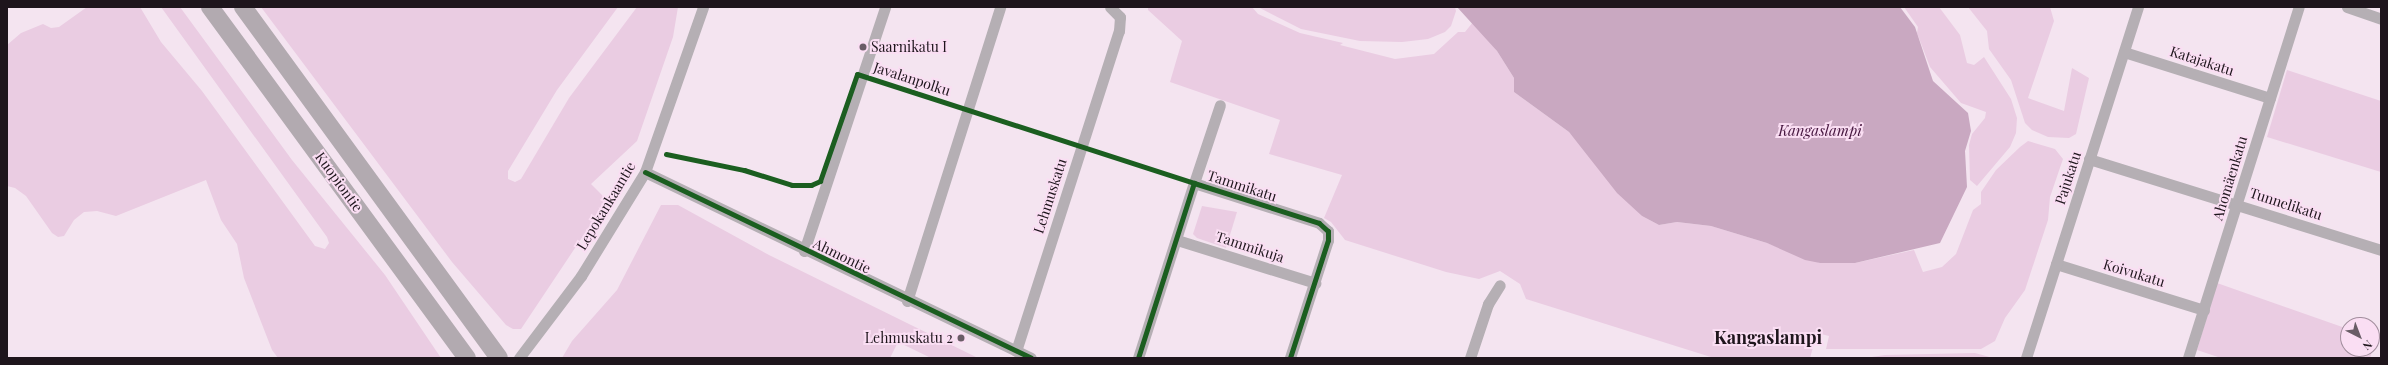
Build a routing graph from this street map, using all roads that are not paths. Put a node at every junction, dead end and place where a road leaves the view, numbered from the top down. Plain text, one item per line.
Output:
1 (210, 7) edge
2 (243, 7) edge
3 (703, 7) edge
4 (885, 7) edge
5 (1000, 7) edge
6 (1110, 7) edge
7 (2138, 7) edge
8 (2299, 7) edge
9 (2347, 7) edge
10 (2381, 19) edge
11 (2124, 52) junction
12 (2270, 98) junction
13 (1220, 105) dead end
14 (2089, 159) junction
15 (645, 172) junction
16 (1194, 183) junction
17 (2237, 204) junction
18 (1177, 240) junction
19 (2381, 250) edge
20 (804, 251) junction
21 (2056, 264) junction
22 (1315, 283) junction
23 (1500, 285) dead end
24 (907, 300) junction
25 (2204, 310) junction
26 (1016, 351) junction
27 (497, 355) edge
28 (467, 358) edge
29 (519, 358) edge
30 (1031, 358) edge
31 (1138, 358) edge
32 (1290, 358) edge
33 (1470, 358) edge
34 (2026, 358) edge
35 (2188, 358) edge

1 - 28 highway, Kuopiontie
2 - 27 highway, Kuopiontie
3 - 15 street, Lepokankaantie
4 - 20 street
5 - 24 street
6 - 26 street, Lehmuskatu
7 - 11 street, Pajukatu
8 - 12 street, Ahomäenkatu
9 - 10 street
11 - 12 street, Katajakatu
11 - 14 street, Pajukatu
12 - 17 street, Ahomäenkatu
13 - 16 street, Tammikatu
14 - 17 street, Tunnelikatu
14 - 21 street, Pajukatu
15 - 20 street, Ahmontie
15 - 29 street, Lepokankaantie
16 - 18 street, Tammikatu
16 - 22 street, Tammikatu
17 - 19 street, Tunnelikatu
17 - 25 street, Ahomäenkatu
18 - 22 street, Tammikuja
18 - 31 street, Tammikatu
20 - 24 street, Ahmontie
21 - 25 street, Koivukatu
21 - 34 street, Pajukatu
22 - 32 street, Tammikatu
23 - 33 street
24 - 26 street, Ahmontie
25 - 35 street, Ahomäenkatu
26 - 30 street, Ahmontie

